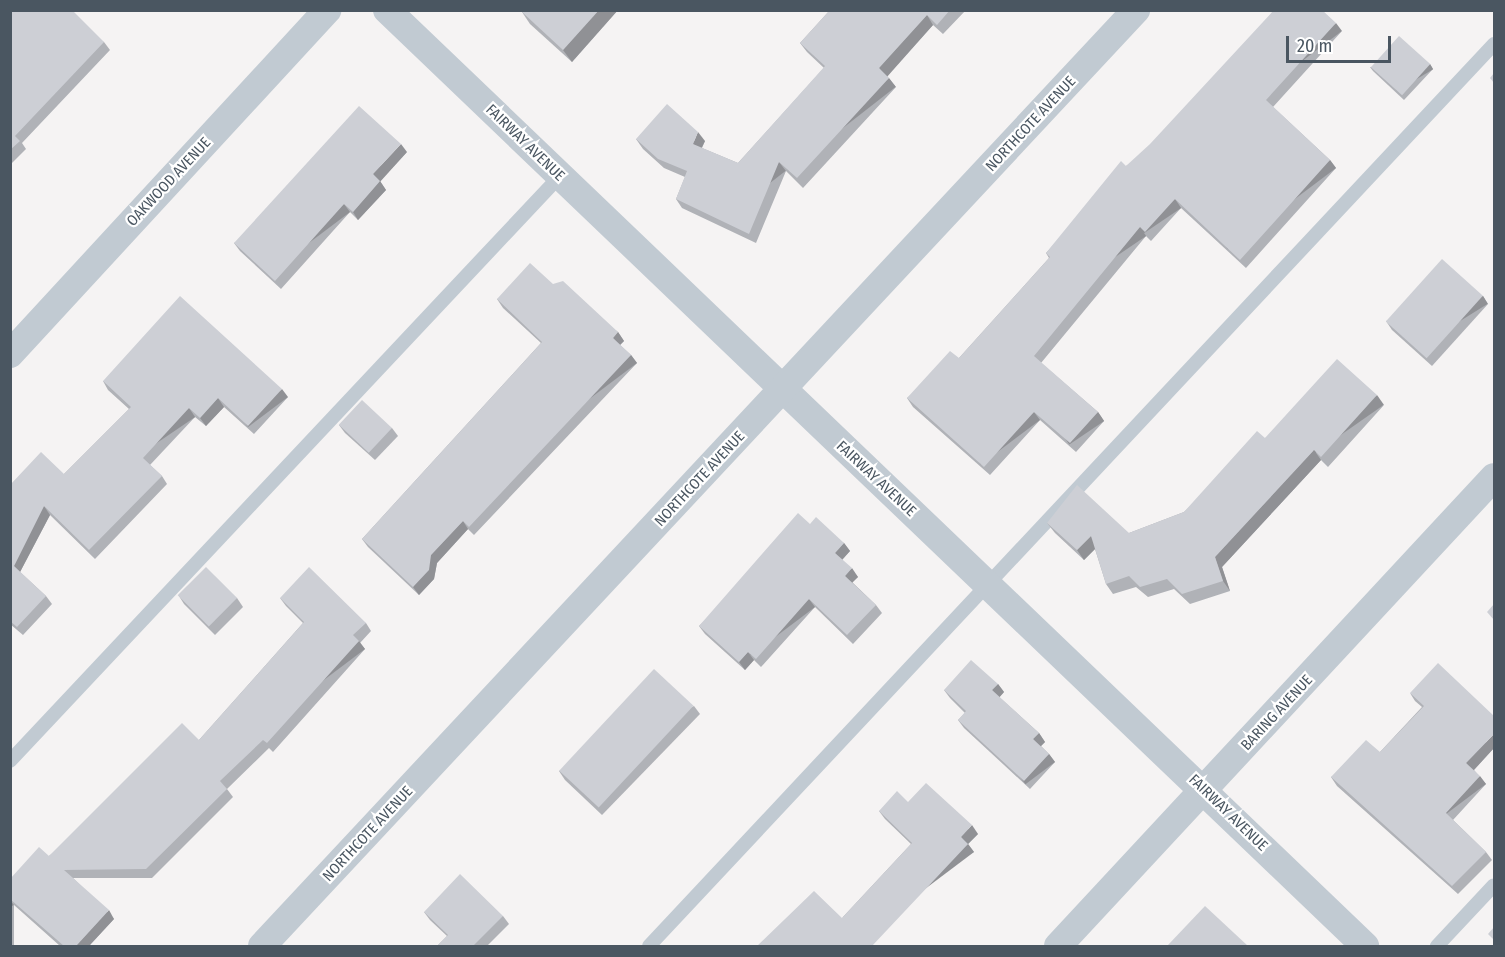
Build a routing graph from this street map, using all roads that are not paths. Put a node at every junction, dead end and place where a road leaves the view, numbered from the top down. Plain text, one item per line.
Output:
1 (327, 10) edge
2 (387, 10) edge
3 (1136, 10) edge
4 (1494, 44) edge
5 (560, 176) junction
6 (10, 354) edge
7 (783, 391) junction
8 (1494, 477) edge
9 (988, 585) junction
10 (10, 761) edge
11 (1205, 791) junction
12 (1494, 885) edge
13 (262, 946) edge
14 (649, 946) edge
15 (1058, 946) edge
16 (1365, 946) edge
17 (1437, 946) edge

1 - 6 street, OAKWOOD AVENUE
2 - 5 street, FAIRWAY AVENUE
3 - 7 street, NORTHCOTE AVENUE
4 - 9 lane
5 - 7 street, FAIRWAY AVENUE
5 - 10 lane
7 - 9 street, FAIRWAY AVENUE
7 - 13 street, NORTHCOTE AVENUE
8 - 11 street, BARING AVENUE
9 - 11 street, FAIRWAY AVENUE
9 - 14 lane
11 - 15 street, BARING AVENUE
11 - 16 street, FAIRWAY AVENUE
12 - 17 lane

